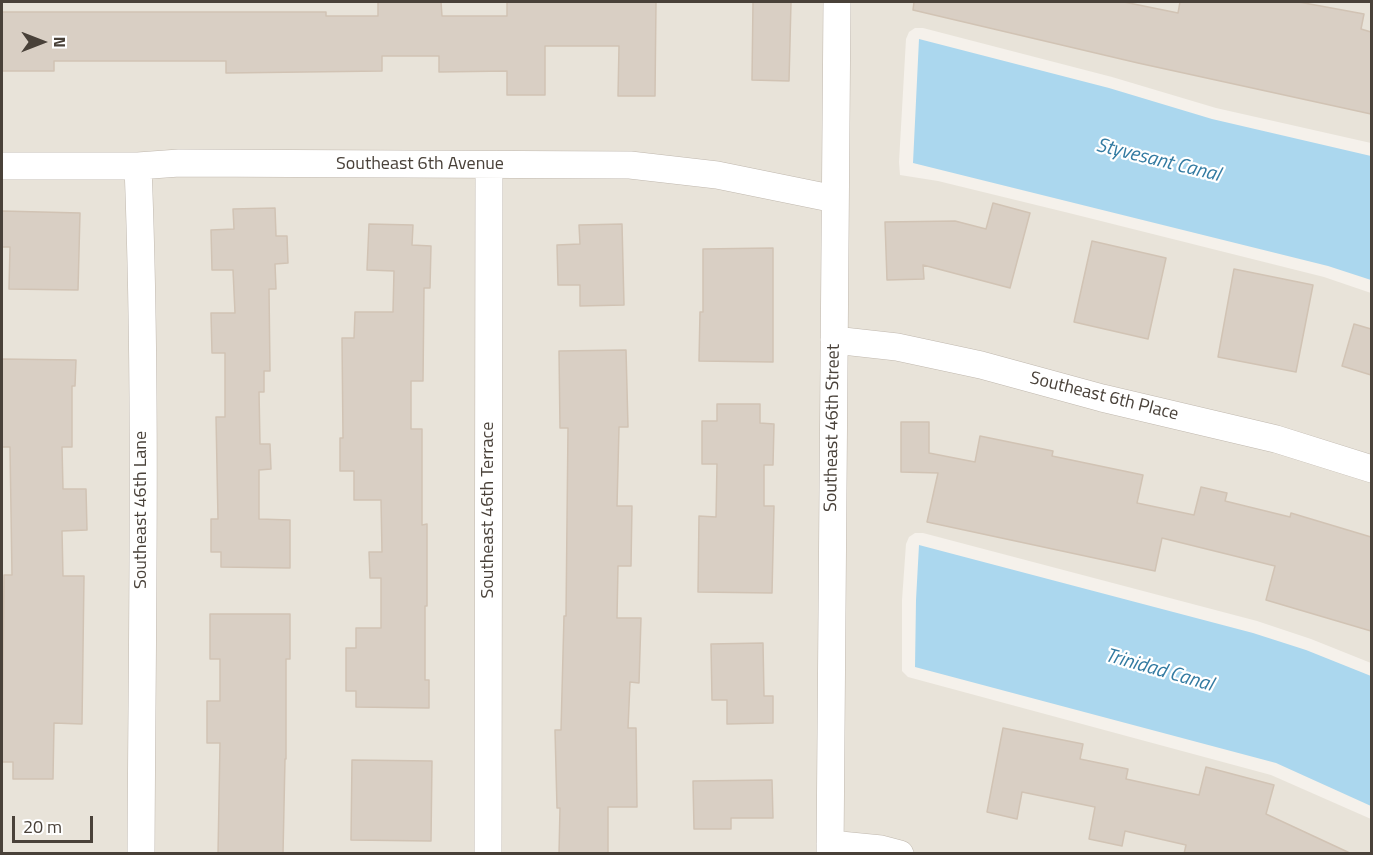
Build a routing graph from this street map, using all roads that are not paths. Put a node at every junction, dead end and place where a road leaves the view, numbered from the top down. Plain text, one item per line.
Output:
1 (837, 2) edge
2 (2, 166) edge
3 (138, 166) junction
4 (489, 166) junction
5 (835, 199) junction
6 (834, 340) junction
7 (1371, 469) edge
8 (830, 849) edge
9 (141, 854) edge
10 (488, 854) edge
11 (900, 854) edge

1 - 5 street, Southeast 46th Street
2 - 3 street, Southeast 6th Avenue
3 - 4 street, Southeast 6th Avenue
3 - 9 street, Southeast 46th Lane
4 - 5 street, Southeast 6th Avenue
4 - 10 street, Southeast 46th Terrace
5 - 6 street, Southeast 46th Street
6 - 7 street, Southeast 6th Place
6 - 8 street, Southeast 46th Street
8 - 11 street

